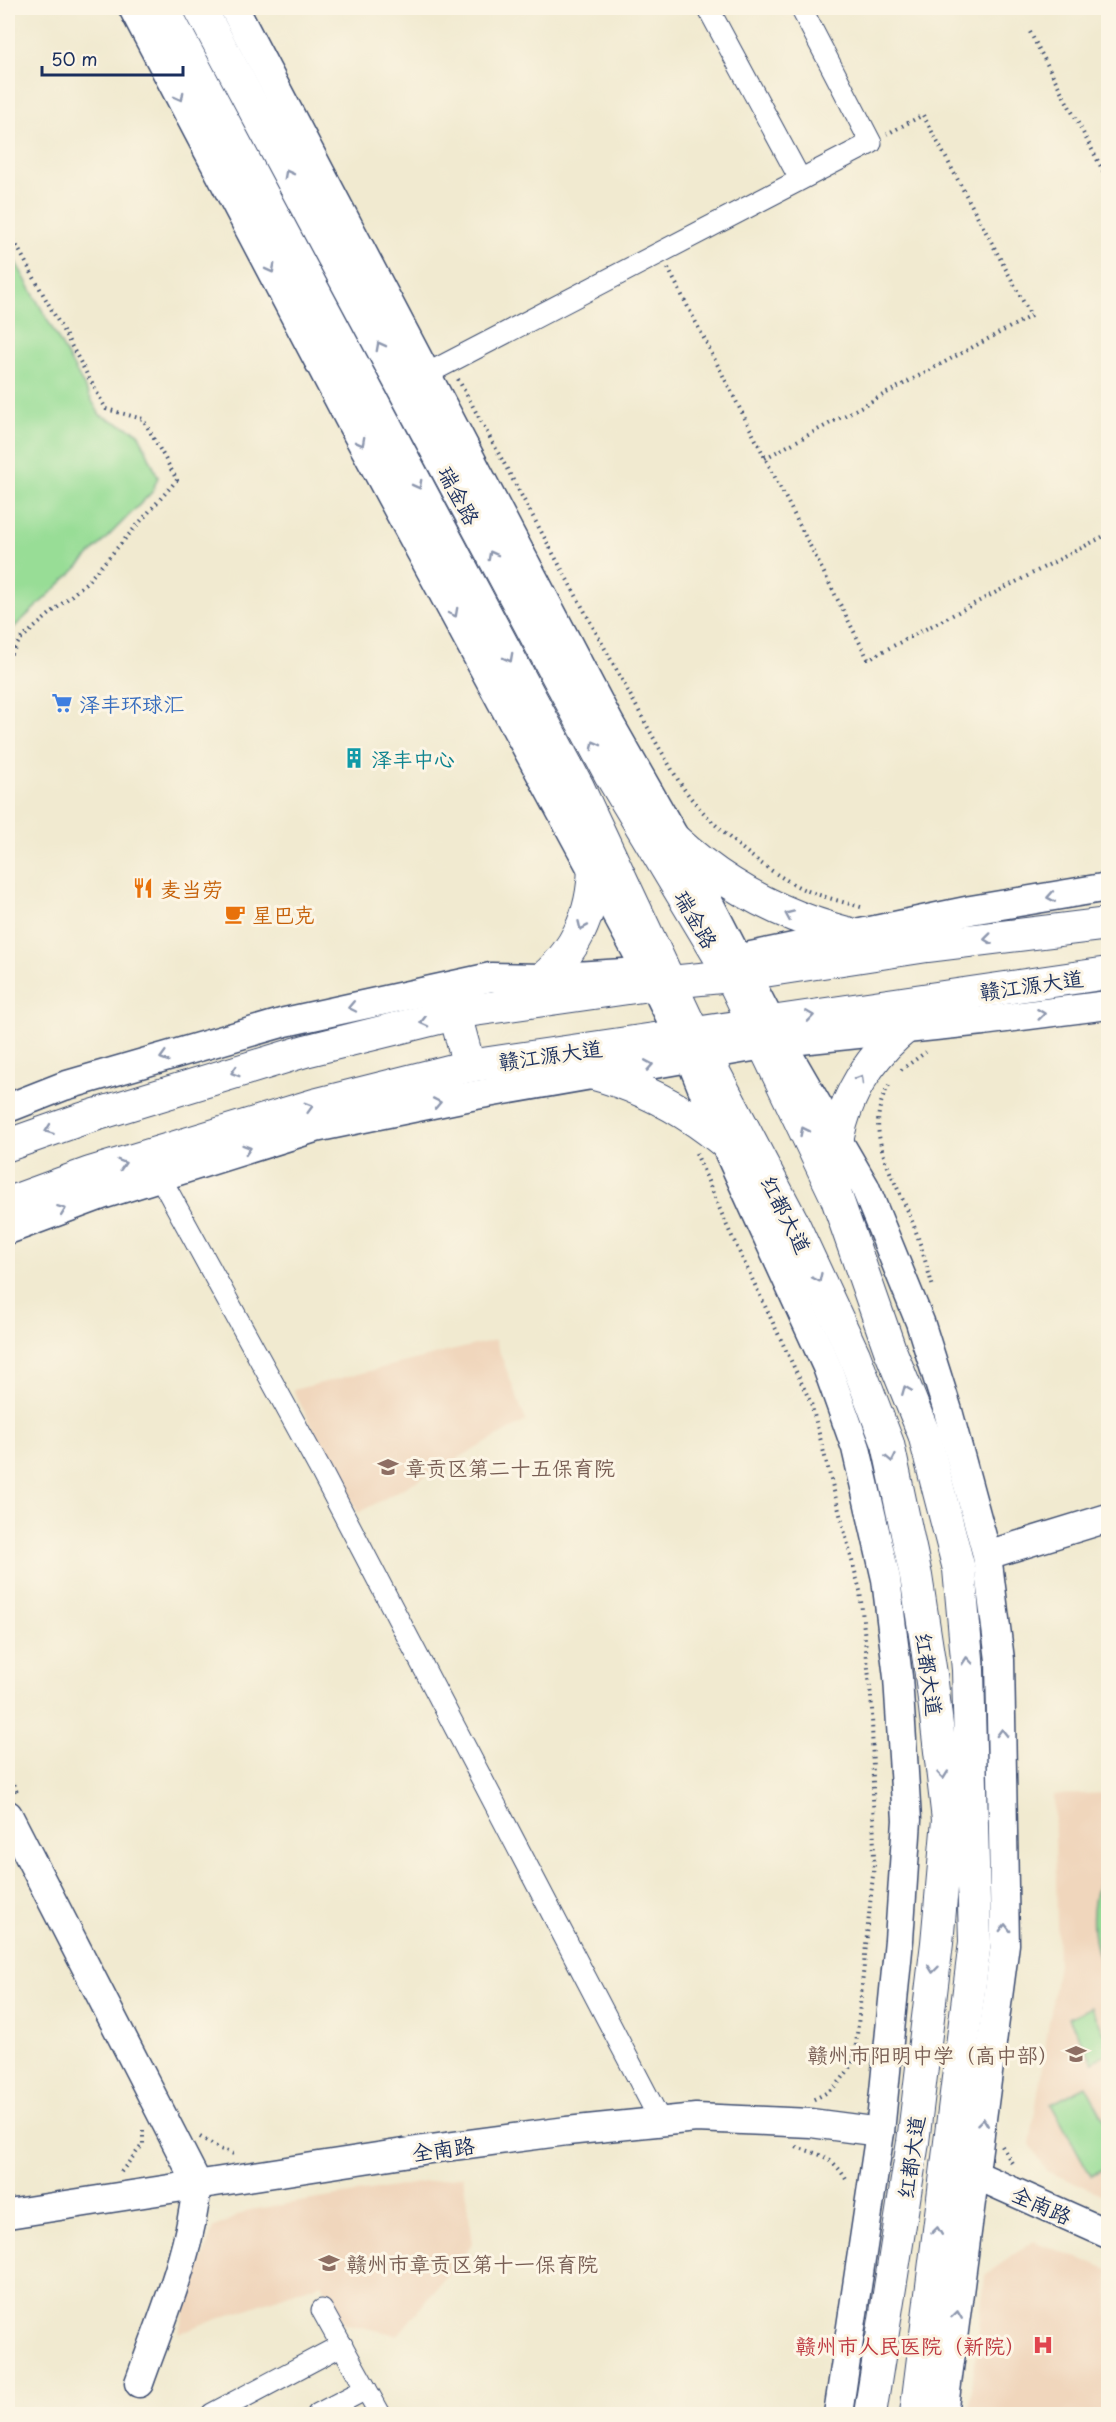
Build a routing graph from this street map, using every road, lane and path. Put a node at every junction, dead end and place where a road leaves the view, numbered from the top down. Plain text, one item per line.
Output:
1 (133, 8) edge
2 (164, 8) edge
3 (200, 8) edge
4 (234, 8) edge
5 (708, 8) edge
6 (801, 8) edge
7 (1030, 32) dead end
8 (871, 143) junction
9 (800, 179) junction
10 (1108, 180) edge
11 (8, 230) edge
12 (660, 251) junction
13 (414, 380) junction
14 (1108, 388) edge
15 (1108, 396) edge
16 (765, 458) junction
17 (1108, 534) edge
18 (8, 658) edge
19 (658, 746) dead end
20 (610, 774) junction
21 (578, 787) junction
22 (679, 845) junction
23 (594, 870) junction
24 (1108, 887) edge
25 (866, 908) dead end
26 (1108, 924) edge
27 (853, 936) junction
28 (927, 946) junction
29 (734, 968) junction
30 (1108, 974) edge
31 (659, 977) junction
32 (543, 978) junction
33 (970, 993) junction
34 (1108, 1005) edge
35 (461, 1013) junction
36 (903, 1028) junction
37 (767, 1033) junction
38 (691, 1045) junction
39 (477, 1065) junction
40 (598, 1074) junction
41 (8, 1108) edge
42 (837, 1140) junction
43 (724, 1142) junction
44 (8, 1145) edge
45 (694, 1149) dead end
46 (160, 1177) junction
47 (836, 1196) junction
48 (8, 1203) edge
49 (792, 1221) junction
50 (8, 1230) edge
51 (1108, 1518) edge
52 (987, 1555) junction
53 (8, 1815) edge
54 (907, 1820) junction
55 (1005, 1820) junction
56 (960, 1822) junction
57 (803, 2103) dead end
58 (144, 2121) dead end
59 (661, 2122) junction
60 (880, 2132) junction
61 (200, 2136) dead end
62 (790, 2145) dead end
63 (238, 2156) dead end
64 (976, 2175) junction
65 (115, 2178) dead end
66 (197, 2183) junction
67 (850, 2193) dead end
68 (8, 2214) edge
69 (1108, 2234) edge
70 (322, 2310) dead end
71 (342, 2345) junction
72 (139, 2383) dead end
73 (366, 2389) junction
74 (212, 2415) edge
75 (318, 2415) edge
76 (380, 2415) edge
77 (838, 2415) edge
78 (870, 2415) edge
79 (916, 2415) edge
80 (943, 2415) edge

1 -> 23 street
2 -> 21 main road, 瑞金路
13 -> 3 main road, 瑞金路
4 - 13 street
5 - 9 street
6 - 8 street
7 - 10 path
8 - 9 street
8 - 16 path
9 - 12 street
11 - 18 path
12 - 13 street
12 - 16 path
20 -> 13 main road, 瑞金路
13 - 22 street
14 - 15 path
16 - 17 path
19 - 25 path
20 - 22 main road
20 - 29 main road, 瑞金路
21 - 23 main road
21 - 31 main road, 瑞金路
27 -> 22 main road
22 - 29 street
23 - 31 street
23 -> 32 main road
24 -> 27 street
26 -> 28 main road
27 - 28 main road
27 - 29 street
28 - 29 main road
29 - 31 main road
29 - 37 main road, 红都大道
30 - 33 main road, 赣江源大道
31 - 32 street
31 - 35 main road
31 - 38 main road, 红都大道
32 - 35 main road
32 -> 41 street
33 - 36 main road
37 -> 33 main road, 赣江源大道
36 -> 34 street
35 - 39 main road
35 -> 44 main road
36 - 37 street
42 -> 36 main road
37 - 38 main road, 赣江源大道
37 - 42 street
47 -> 37 main road, 红都大道
38 - 39 main road, 赣江源大道
40 -> 38 street
38 - 43 street
38 - 49 main road, 红都大道
39 - 40 main road
48 -> 39 main road, 赣江源大道
40 - 43 main road
46 -> 40 street
42 - 47 main road
42 - 52 street
43 - 49 main road
43 - 54 street
45 - 57 path
50 -> 46 street
46 - 59 street
56 -> 47 main road, 红都大道
49 -> 56 main road, 红都大道
51 - 52 street
55 -> 52 street
53 - 66 street
54 - 56 street
54 - 60 street
55 - 56 street
64 -> 55 street
56 -> 78 main road, 红都大道
79 -> 56 main road, 红都大道
58 - 65 path
59 - 60 street, 全南路
59 - 66 street, 全南路
60 - 77 street
61 - 63 path
62 - 67 path
64 - 69 street, 全南路
80 -> 64 street
66 - 68 street, 全南路
66 - 72 street
70 - 71 street
71 - 73 street
71 - 74 street
73 - 75 street
73 - 76 street

